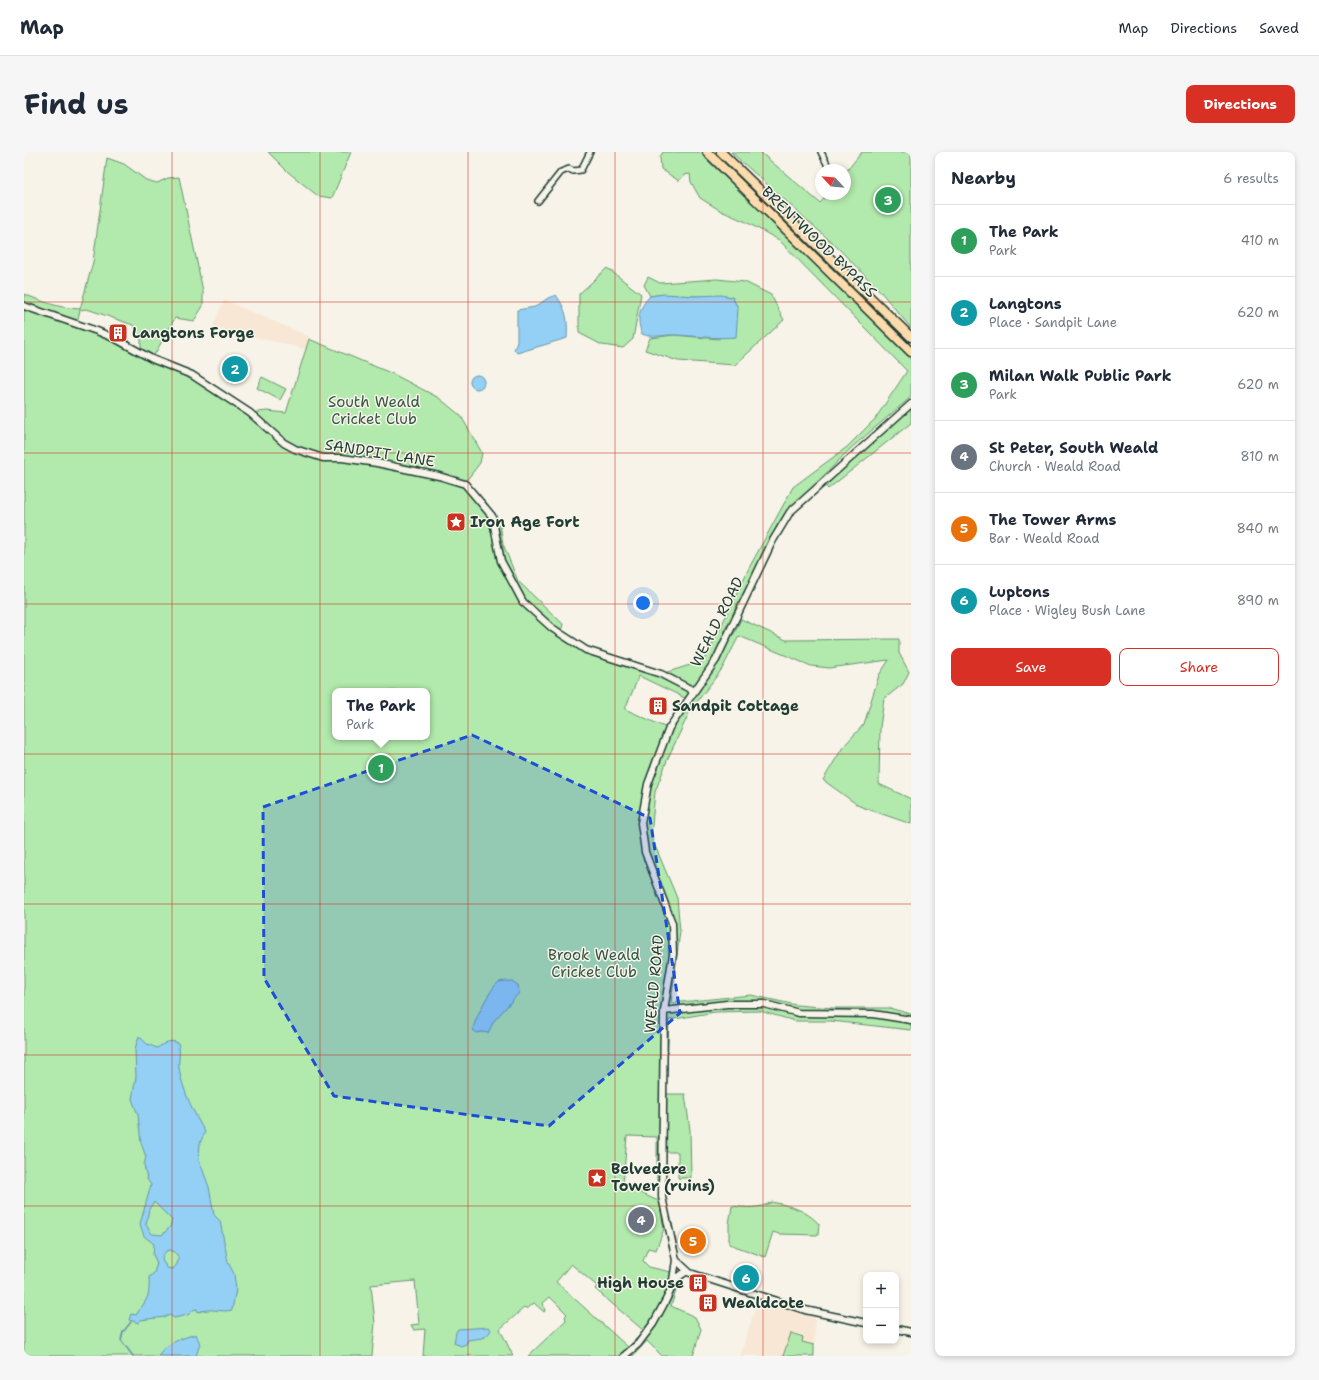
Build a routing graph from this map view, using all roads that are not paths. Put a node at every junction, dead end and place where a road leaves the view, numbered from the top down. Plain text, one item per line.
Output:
1 (590, 152) edge
2 (707, 152) edge
3 (721, 152) edge
4 (821, 152) edge
5 (827, 164) edge
6 (538, 201) dead end
7 (24, 306) edge
8 (911, 336) edge
9 (911, 352) edge
10 (911, 404) edge
11 (694, 690) junction
12 (664, 1011) junction
13 (911, 1020) edge
14 (676, 1260) junction
15 (687, 1271) junction
16 (674, 1280) junction
17 (863, 1322) edge
18 (899, 1330) edge
19 (911, 1332) edge
20 (624, 1356) edge

1 - 6 street
2 - 9 highway, BRENTWOOD BYPASS
3 - 8 highway, BRENTWOOD BYPASS
4 - 5 street
7 - 11 street, SANDPIT LANE
10 - 11 street, WEALD ROAD
11 - 12 street, WEALD ROAD
12 - 13 street
12 - 14 street, WEALD ROAD
14 - 15 street
14 - 16 street, WEALD ROAD
15 - 16 street
15 - 17 street
16 - 20 street, WEALD ROAD
18 - 19 street

